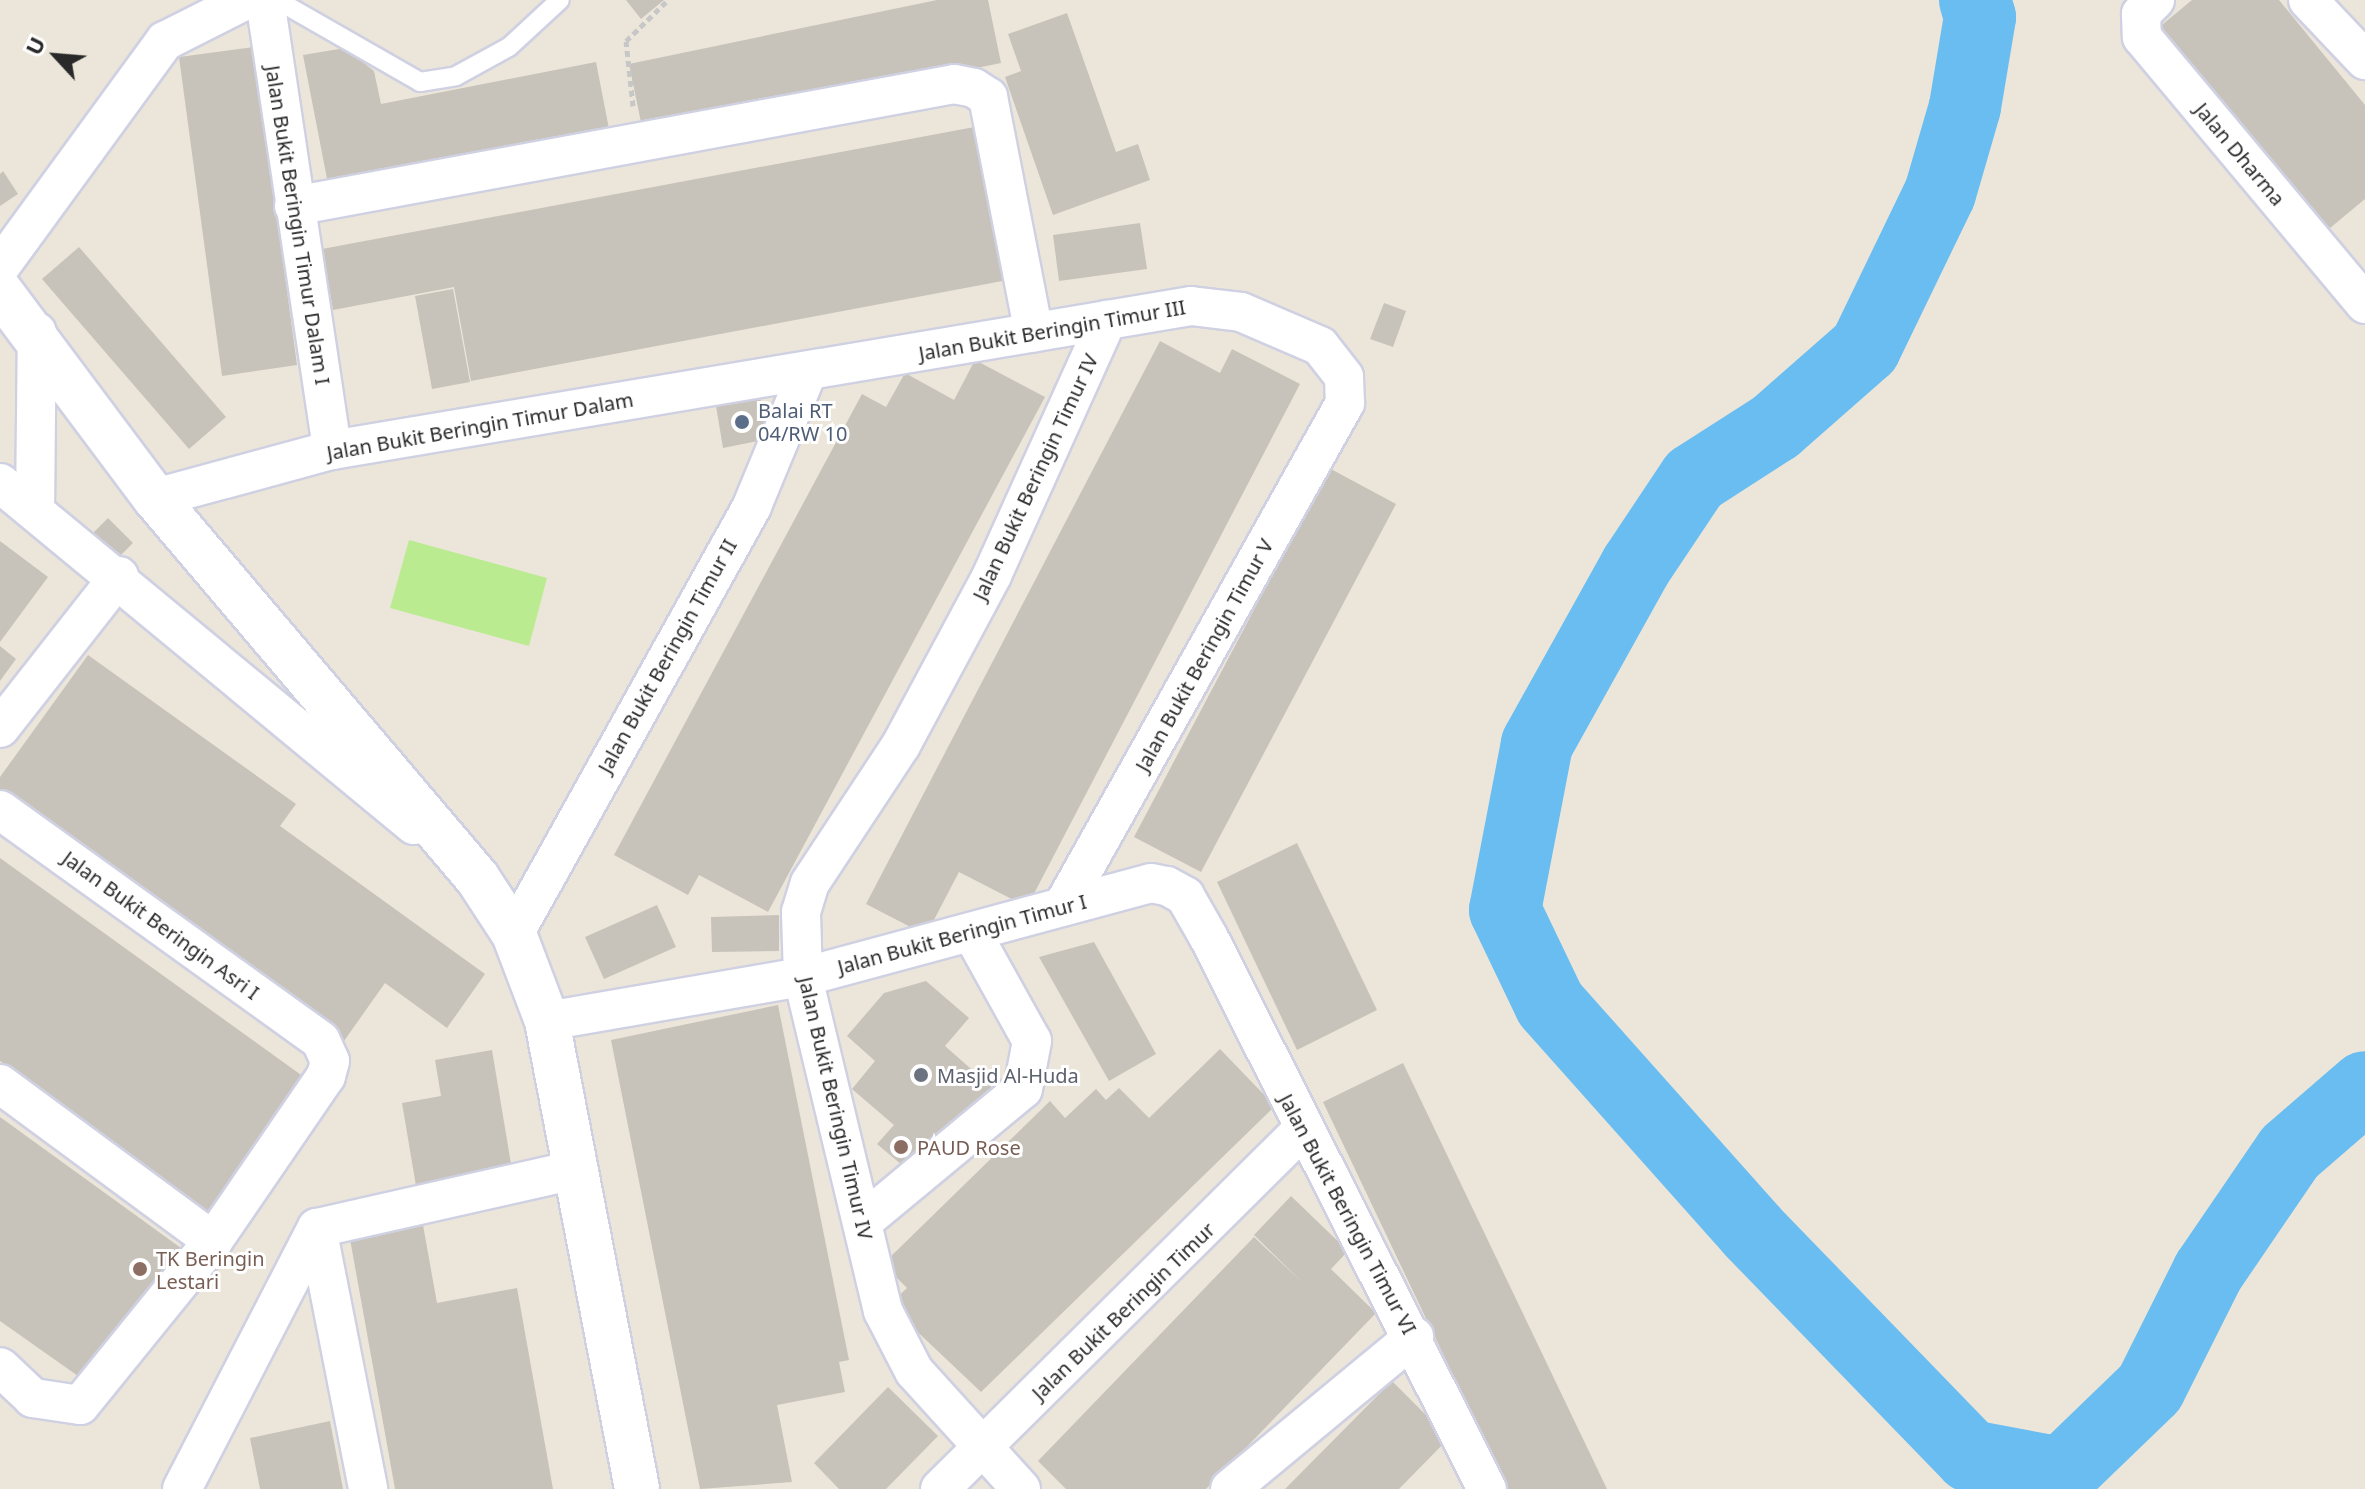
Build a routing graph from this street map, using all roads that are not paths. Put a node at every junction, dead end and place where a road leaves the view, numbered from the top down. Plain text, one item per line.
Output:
1 (246, 0) edge
2 (265, 0) edge
3 (277, 0) edge
4 (560, 0) edge
5 (2155, 0) edge
6 (2308, 0) edge
7 (2365, 60) edge
8 (294, 206) junction
9 (0, 267) edge
10 (0, 291) edge
11 (2365, 304) edge
12 (1107, 320) junction
13 (37, 332) junction
14 (1034, 333) junction
15 (808, 371) junction
16 (1345, 403) joint
17 (332, 450) junction
18 (0, 483) edge
19 (155, 498) junction
20 (35, 511) junction
21 (119, 576) junction
22 (0, 728) edge
23 (0, 810) edge
24 (478, 879) junction
25 (1063, 906) junction
26 (514, 934) junction
27 (973, 935) junction
28 (1209, 938) joint
29 (803, 977) junction
30 (547, 1021) junction
31 (0, 1084) edge
32 (1302, 1130) junction
33 (578, 1169) junction
34 (865, 1220) junction
35 (317, 1228) junction
36 (213, 1241) junction
37 (1414, 1337) junction
38 (0, 1367) edge
39 (981, 1449) junction
40 (182, 1489) edge
41 (368, 1489) edge
42 (637, 1489) edge
43 (940, 1489) edge
44 (1021, 1489) edge
45 (1230, 1489) edge
46 (1487, 1489) edge

1 - 9 street
2 - 8 street, Jalan Bukit Beringin Timur Dalam I
3 - 4 lane
5 - 11 street, Jalan Dharma
6 - 7 street
8 - 14 street
8 - 17 street, Jalan Bukit Beringin Timur Dalam I
10 - 13 street
12 - 14 street, Jalan Bukit Beringin Timur III
12 - 16 street, Jalan Bukit Beringin Timur III
12 - 29 street, Jalan Bukit Beringin Timur IV
13 - 19 street
13 - 20 street
14 - 15 street, Jalan Bukit Beringin Timur III
15 - 17 street, Jalan Bukit Beringin Timur Dalam
15 - 26 street, Jalan Bukit Beringin Timur II
16 - 25 street, Jalan Bukit Beringin Timur V
17 - 19 street, Jalan Bukit Beringin Timur Dalam
18 - 20 street
19 - 24 street
20 - 21 street
21 - 22 street
21 - 24 street
23 - 36 street, Jalan Bukit Beringin Asri I
24 - 26 street
25 - 27 street, Jalan Bukit Beringin Timur I
25 - 28 street, Jalan Bukit Beringin Timur I
26 - 30 street
27 - 29 street, Jalan Bukit Beringin Timur I
27 - 34 street
28 - 32 street, Jalan Bukit Beringin Timur VI
29 - 30 street, Jalan Bukit Beringin Timur I
29 - 34 street, Jalan Bukit Beringin Timur IV
30 - 33 street
31 - 36 street
32 - 37 street, Jalan Bukit Beringin Timur VI
32 - 39 street, Jalan Bukit Beringin Timur
33 - 35 street
33 - 42 street
34 - 39 street, Jalan Bukit Beringin Timur IV
35 - 40 street
35 - 41 street
36 - 38 street
37 - 45 street
37 - 46 street, Jalan Bukit Beringin Timur VI
39 - 43 street, Jalan Bukit Beringin Timur
39 - 44 street, Jalan Bukit Beringin Timur IV

